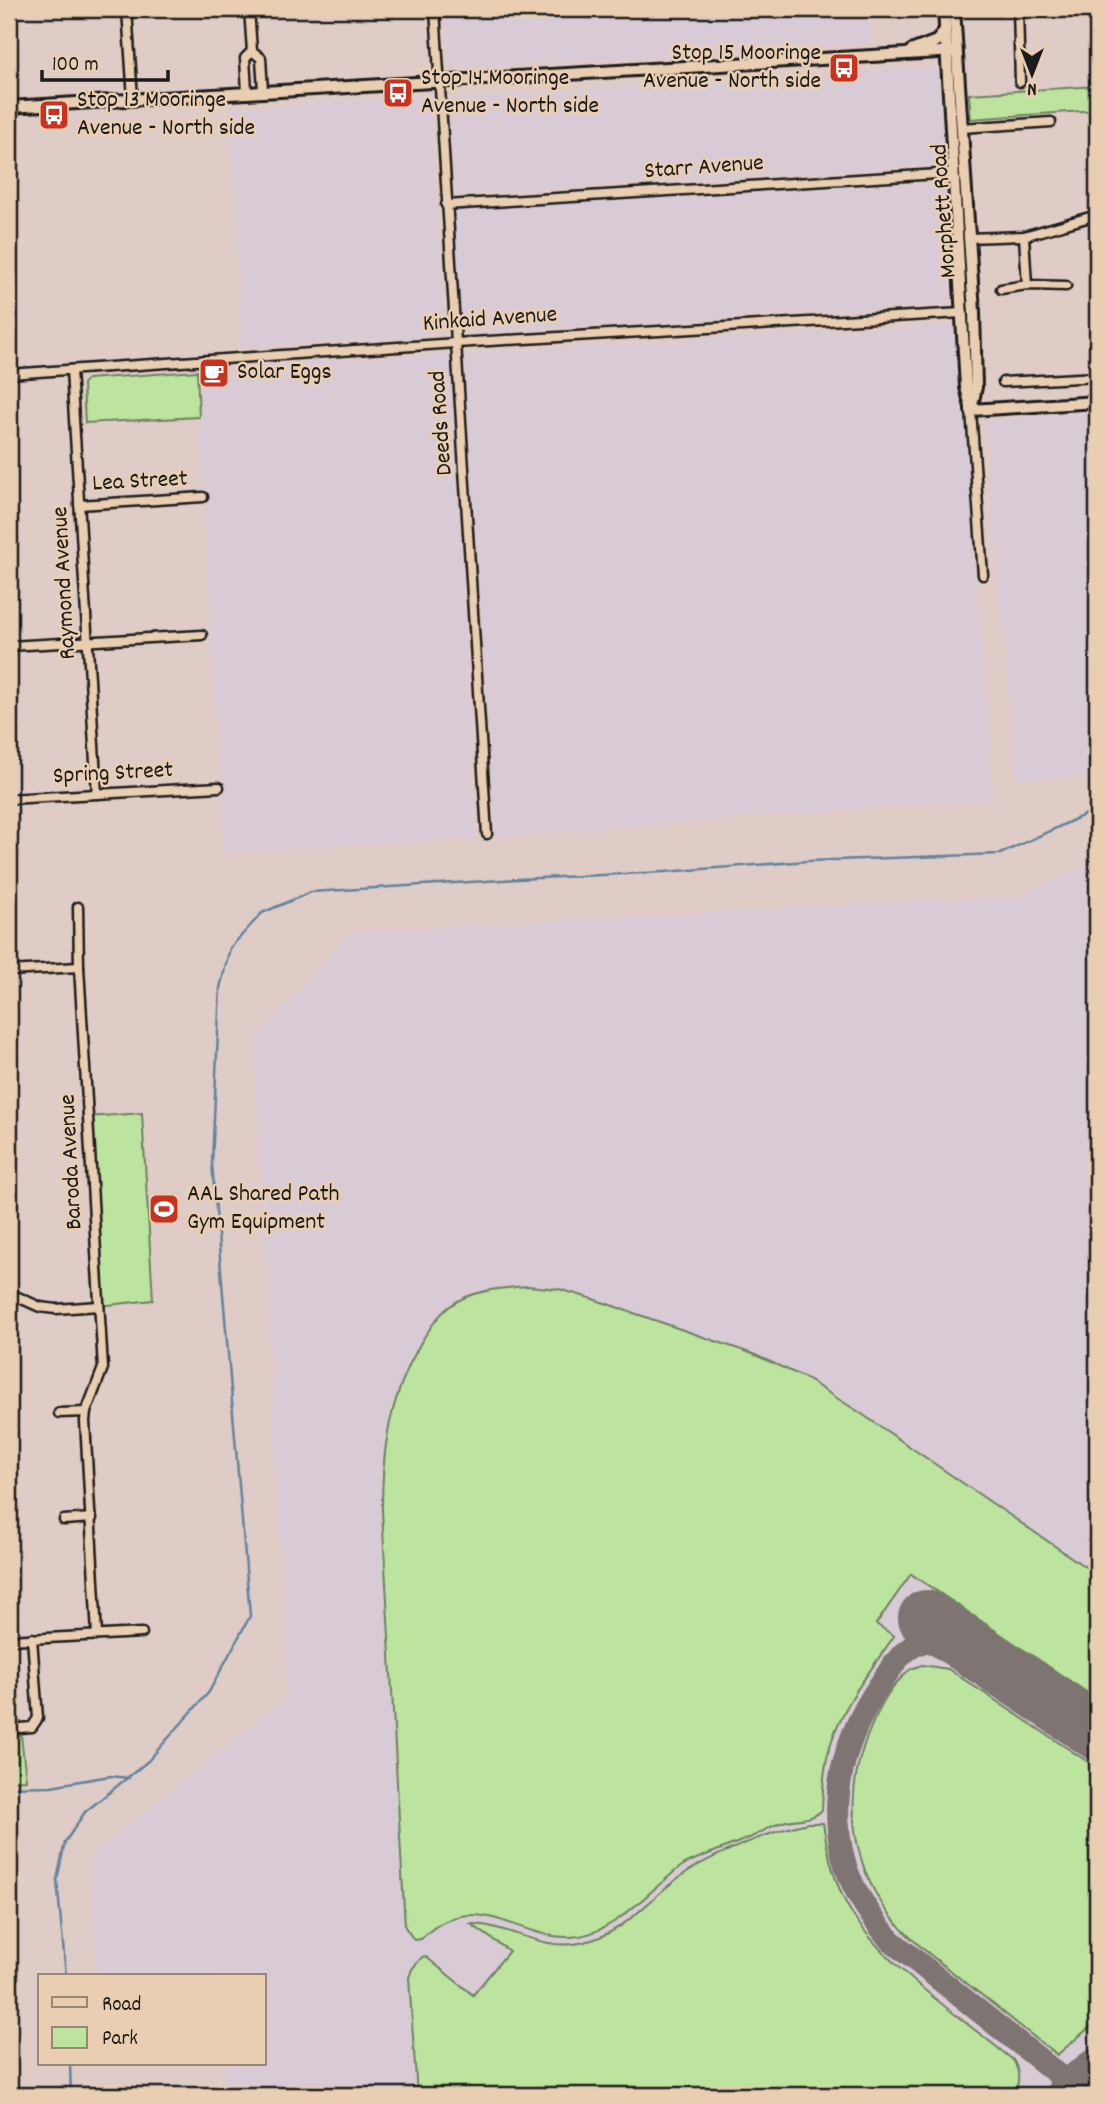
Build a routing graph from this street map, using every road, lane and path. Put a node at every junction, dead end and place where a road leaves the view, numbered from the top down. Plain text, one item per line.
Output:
1 (127, 9) edge
2 (249, 9) edge
3 (435, 9) edge
4 (944, 9) edge
5 (954, 9) edge
6 (1018, 9) edge
7 (945, 30) junction
8 (252, 51) junction
9 (951, 52) junction
10 (881, 56) junction
11 (440, 81) junction
12 (1020, 82) dead end
13 (263, 91) junction
14 (247, 92) junction
15 (133, 99) junction
16 (9, 107) edge
17 (1052, 122) dead end
18 (961, 128) junction
19 (959, 173) junction
20 (446, 205) junction
21 (1097, 215) edge
22 (1024, 236) junction
23 (968, 238) junction
24 (1027, 285) junction
25 (1066, 286) dead end
26 (1001, 289) dead end
27 (968, 313) junction
28 (456, 343) junction
29 (71, 370) junction
30 (9, 374) edge
31 (1097, 377) edge
32 (1003, 382) dead end
33 (1097, 402) edge
34 (971, 410) junction
35 (203, 498) dead end
36 (79, 505) junction
37 (983, 575) dead end
38 (202, 635) dead end
39 (87, 642) junction
40 (9, 646) edge
41 (219, 787) dead end
42 (97, 794) junction
43 (9, 799) edge
44 (487, 834) dead end
45 (78, 907) dead end
46 (79, 967) junction
47 (9, 971) edge
48 (9, 1293) edge
49 (99, 1306) junction
50 (86, 1412) junction
51 (59, 1413) dead end
52 (92, 1518) junction
53 (64, 1520) dead end
54 (142, 1633) dead end
55 (97, 1635) junction
56 (32, 1638) junction
57 (9, 1640) edge
58 (9, 1729) edge

1 - 15 street
2 - 8 street
3 - 11 street, Deeds Road
4 - 7 street, Morphett Road
5 - 9 street, Morphett Road
6 - 12 street
7 - 9 street, Morphett Road
7 - 10 street
8 - 13 street
8 - 14 street
9 - 10 street
9 - 18 street, Morphett Road
9 - 19 street, Morphett Road
10 - 11 street
11 - 13 street
11 - 20 street, Deeds Road
13 - 14 street
14 - 15 street
15 - 16 street
17 - 18 street
18 - 19 street, Morphett Road
19 - 20 street, Starr Avenue
19 - 23 street, Morphett Road
19 - 27 street, Morphett Road
20 - 28 street, Deeds Road
21 - 22 street
22 - 23 street
22 - 24 street
23 - 27 street, Morphett Road
24 - 25 street
24 - 26 street
27 - 28 street, Kinkaid Avenue
27 - 34 street, Morphett Road
28 - 29 street, Kinkaid Avenue
28 - 44 street, Deeds Road
29 - 30 street, Kinkaid Avenue
29 - 36 street, Raymond Avenue
31 - 32 street
33 - 34 street
34 - 37 street, Morphett Road
35 - 36 street, Lea Street
36 - 39 street, Raymond Avenue
38 - 39 street
39 - 40 street
39 - 42 street, Raymond Avenue
41 - 42 street, Spring Street
42 - 43 street, Spring Street
45 - 46 street, Baroda Avenue
46 - 47 street
46 - 49 street, Baroda Avenue
48 - 49 street
49 - 50 street, Baroda Avenue
50 - 51 street
50 - 52 street, Baroda Avenue
52 - 53 street
52 - 55 street, Baroda Avenue
54 - 55 street
55 - 56 street
56 - 57 street
56 - 58 street

